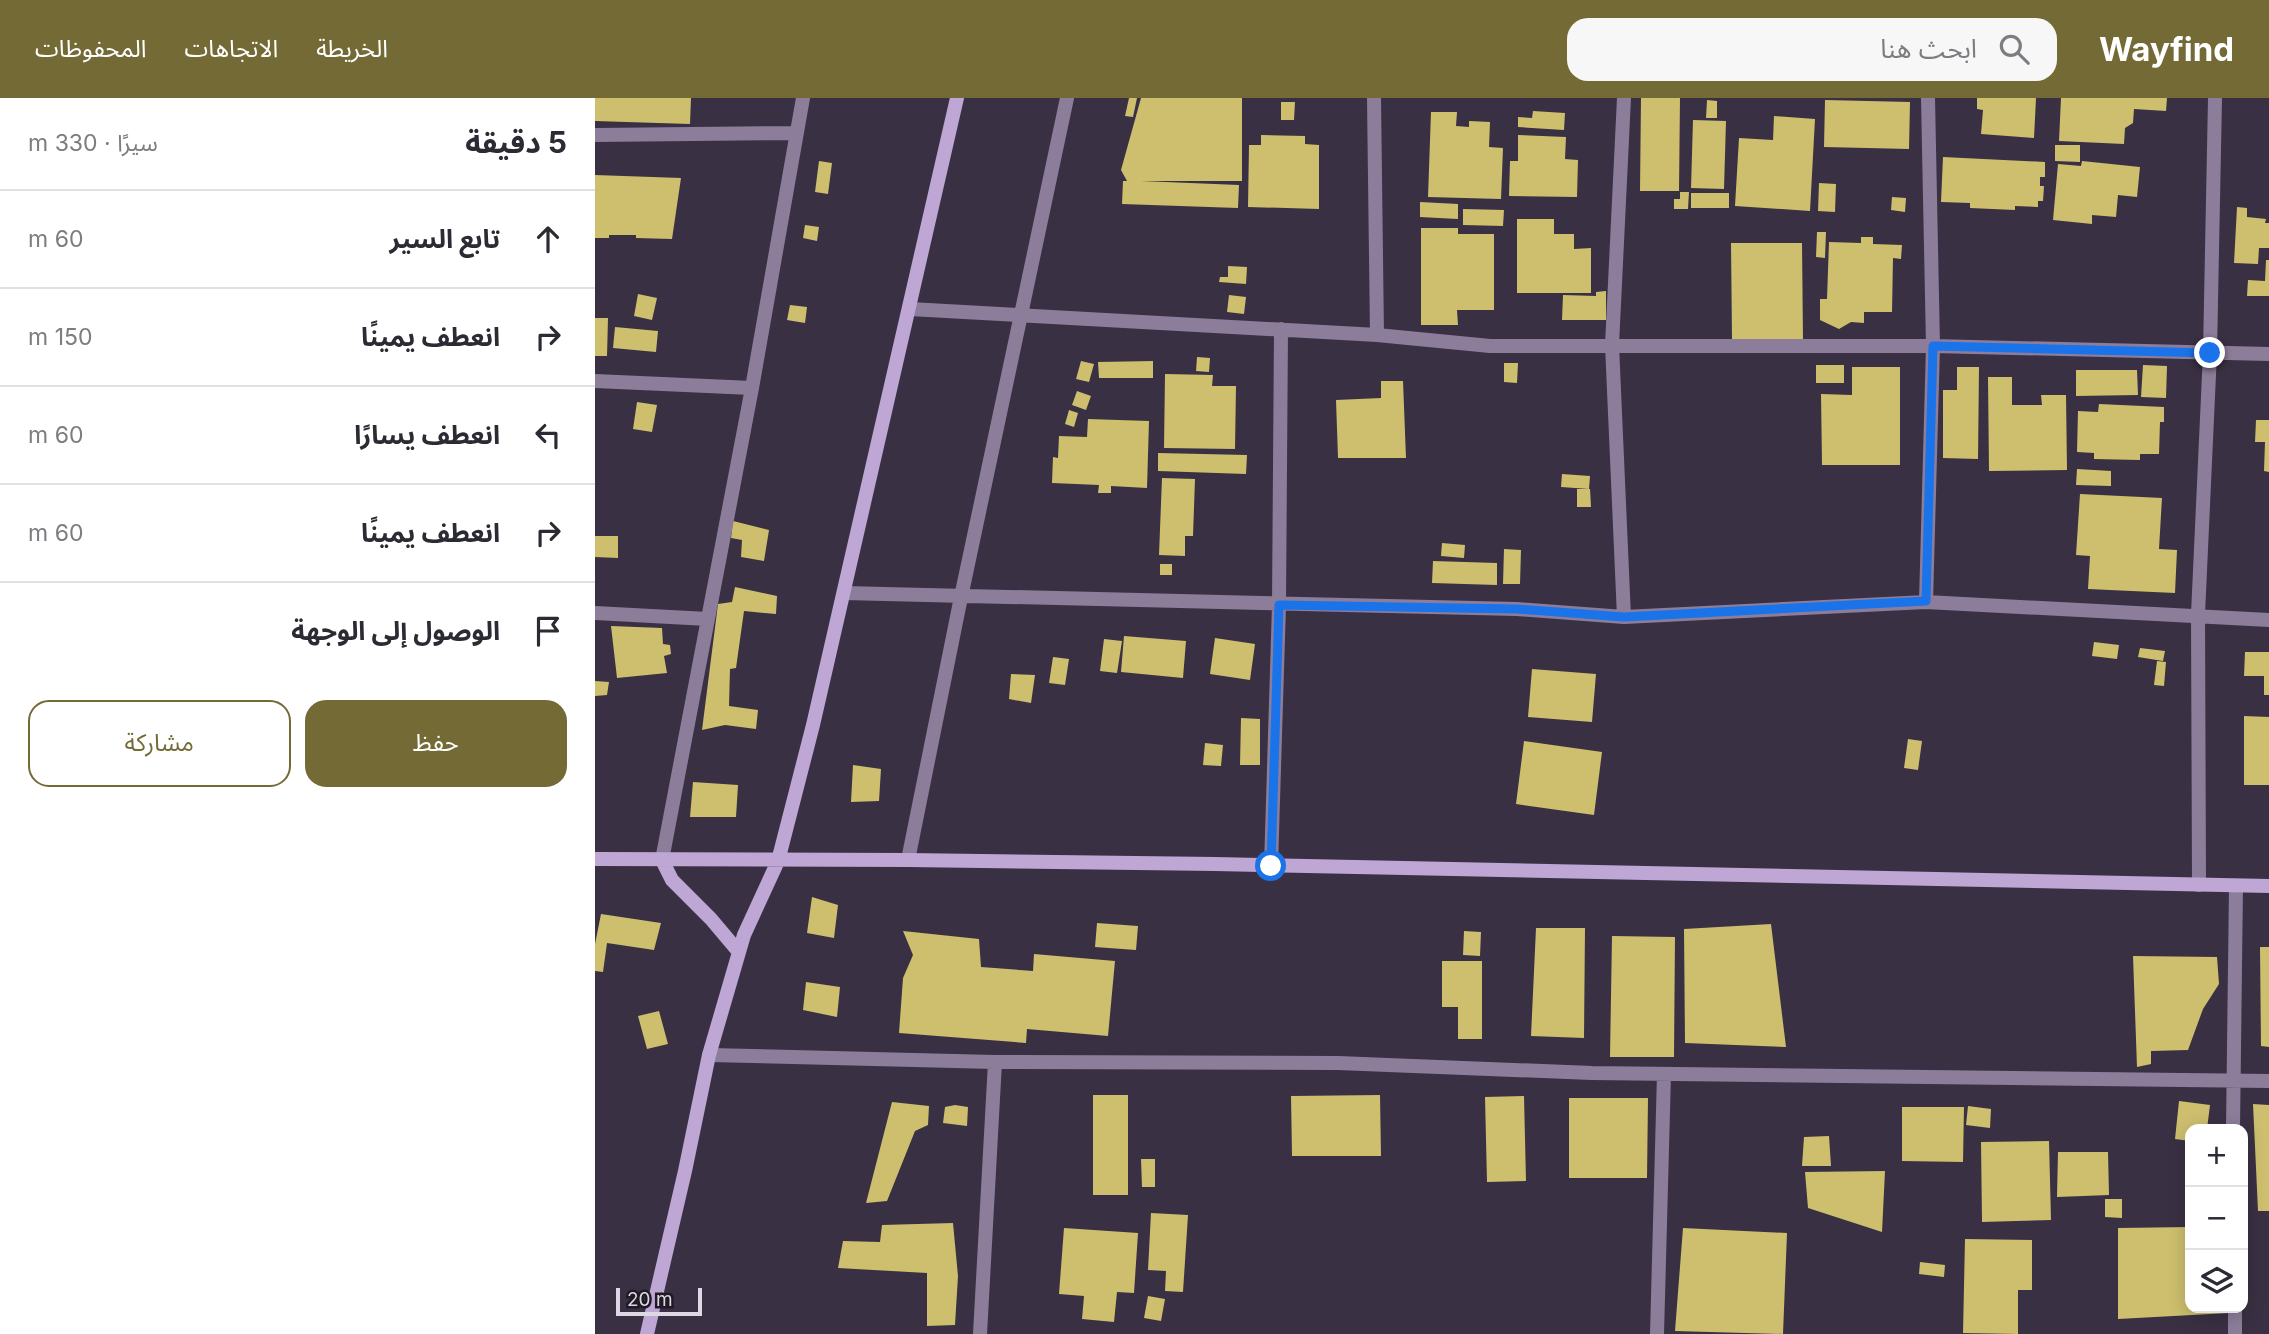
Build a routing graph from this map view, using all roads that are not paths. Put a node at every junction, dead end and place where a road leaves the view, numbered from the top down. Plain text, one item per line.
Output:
1 (803, 98) edge
2 (957, 98) edge
3 (1067, 98) edge
4 (1374, 98) edge
5 (1624, 98) edge
6 (1928, 98) edge
7 (2215, 98) edge
8 (795, 133) junction
9 (595, 135) edge
10 (910, 309) junction
11 (1022, 316) junction
12 (1281, 329) junction
13 (1377, 335) junction
14 (1612, 345) junction
15 (1933, 346) junction
16 (2210, 353) junction
17 (2269, 354) edge
18 (595, 381) edge
19 (752, 388) junction
20 (845, 593) junction
21 (961, 597) junction
22 (1926, 601) junction
23 (1279, 605) junction
24 (595, 613) edge
25 (2198, 614) junction
26 (1624, 617) junction
27 (708, 619) junction
28 (2269, 620) edge
29 (595, 859) edge
30 (662, 860) junction
31 (908, 860) junction
32 (778, 861) junction
33 (1271, 866) junction
34 (2199, 885) junction
35 (2236, 886) junction
36 (2269, 886) edge
37 (738, 951) junction
38 (709, 1055) junction
39 (995, 1062) junction
40 (1664, 1074) junction
41 (2232, 1080) junction
42 (2269, 1081) edge
43 (2232, 1124) edge
44 (2235, 1313) edge
45 (647, 1334) edge
46 (981, 1334) edge
47 (1657, 1334) edge
48 (2235, 1334) edge

1 - 8 street
2 - 10 street
3 - 11 street
4 - 13 street
5 - 14 street
6 - 15 street
7 - 16 street
8 - 9 street
8 - 19 street
10 - 11 street
10 - 20 street
11 - 12 street
11 - 21 street
12 - 13 street
12 - 23 street
13 - 14 street
14 - 15 street
14 - 26 street
15 - 16 street
15 - 22 street
16 - 17 street
16 - 25 street
18 - 19 street
19 - 27 street
20 - 21 street
20 - 32 street
21 - 23 street
21 - 31 street
22 - 25 street
22 - 26 street
23 - 26 street
23 - 33 street
24 - 27 street
25 - 28 street
25 - 34 street
27 - 30 street
29 - 30 street
30 - 32 street
30 - 37 street
31 - 32 street
31 - 33 street
32 - 37 street
33 - 34 street
34 - 35 street
35 - 36 street
35 - 41 street
37 - 38 street
38 - 39 street
38 - 45 street
39 - 40 street
39 - 46 street
40 - 41 street
40 - 47 street
41 - 42 street
41 - 43 street
44 - 48 street

